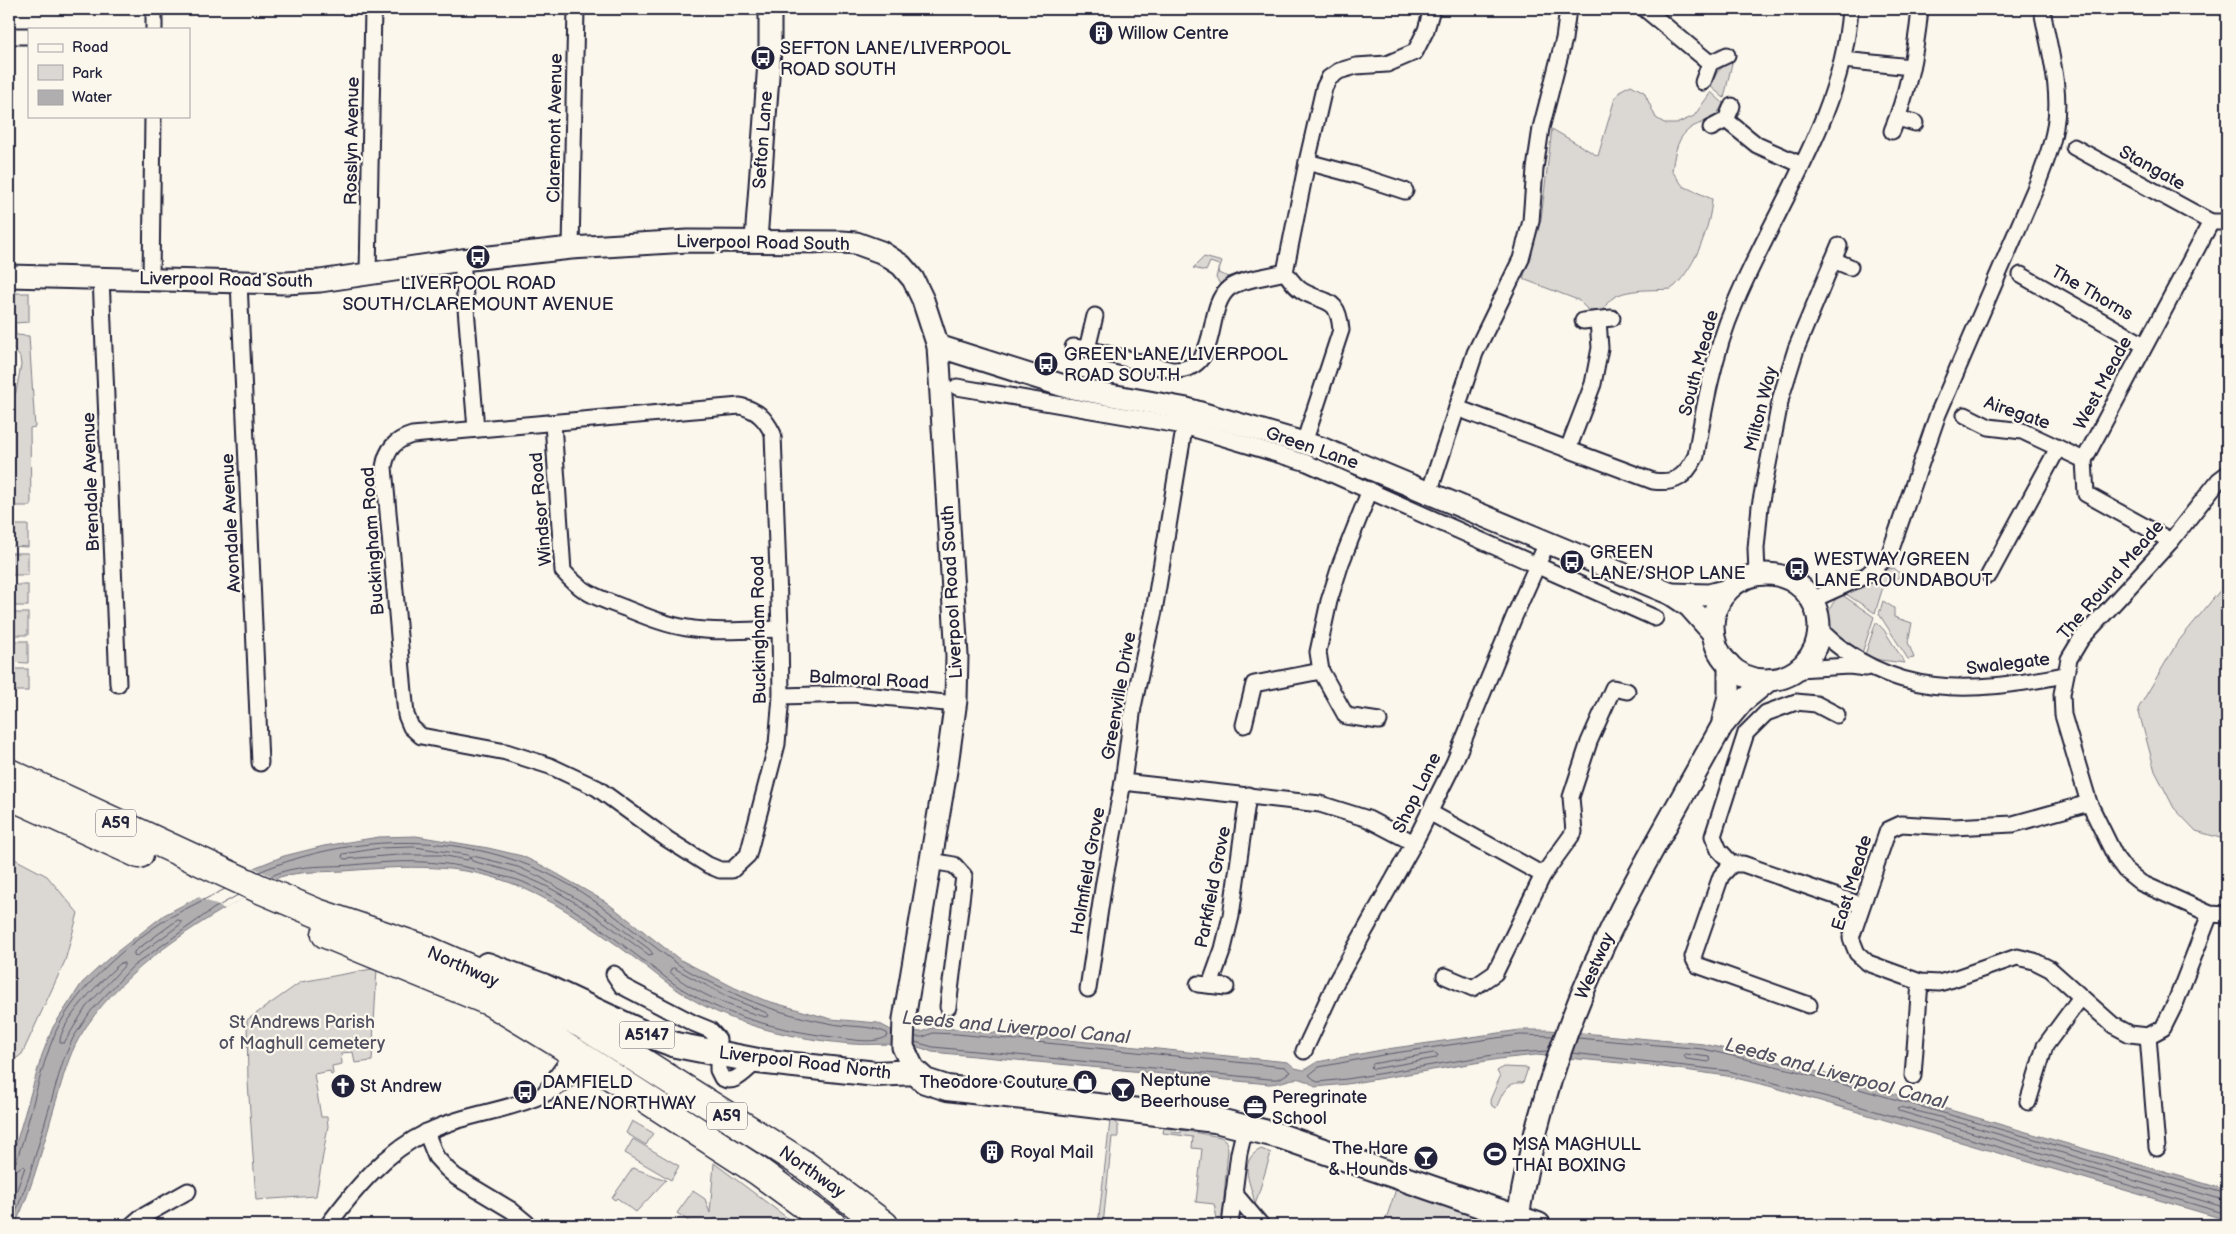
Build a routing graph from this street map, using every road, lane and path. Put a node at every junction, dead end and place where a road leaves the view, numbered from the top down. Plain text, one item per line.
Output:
1 (154, 9) edge
2 (373, 9) edge
3 (576, 9) edge
4 (770, 9) edge
5 (1432, 9) edge
6 (1568, 9) edge
7 (1645, 9) edge
8 (1850, 9) edge
9 (1920, 9) edge
10 (2042, 9) edge
11 (154, 28) edge
12 (9, 36) edge
13 (28, 36) edge
14 (1727, 55) dead end
15 (1843, 60) junction
16 (1710, 63) junction
17 (1911, 67) junction
18 (1703, 82) dead end
19 (1732, 106) dead end
20 (153, 118) edge
21 (1726, 120) junction
22 (1915, 123) dead end
23 (1711, 128) dead end
24 (2074, 147) dead end
25 (1306, 162) junction
26 (1802, 165) junction
27 (1405, 191) dead end
28 (2211, 222) junction
29 (2227, 222) edge
30 (756, 240) junction
31 (1840, 246) dead end
32 (571, 248) junction
33 (462, 260) junction
34 (1833, 260) junction
35 (1850, 268) dead end
36 (1285, 272) junction
37 (368, 274) junction
38 (2021, 274) dead end
39 (9, 276) edge
40 (101, 277) junction
41 (151, 279) junction
42 (239, 282) junction
43 (1095, 316) dead end
44 (1582, 321) dead end
45 (2144, 345) junction
46 (938, 346) junction
47 (957, 387) dead end
48 (1457, 408) junction
49 (1966, 414) dead end
50 (1186, 418) junction
51 (553, 423) junction
52 (476, 429) junction
53 (1304, 443) junction
54 (2058, 448) junction
55 (1568, 449) junction
56 (2084, 460) junction
57 (2227, 474) edge
58 (1370, 490) junction
59 (1429, 493) junction
60 (2171, 540) junction
61 (1547, 543) junction
62 (1537, 564) junction
63 (1757, 574) junction
64 (1989, 575) dead end
65 (1728, 590) junction
66 (1671, 594) junction
67 (1812, 600) junction
68 (1655, 618) dead end
69 (780, 629) junction
70 (1820, 630) junction
71 (1713, 633) junction
72 (1729, 664) junction
73 (1870, 668) junction
74 (1798, 669) junction
75 (1321, 671) junction
76 (2064, 675) junction
77 (1769, 680) junction
78 (118, 684) dead end
79 (1626, 691) dead end
80 (781, 696) junction
81 (956, 704) junction
82 (1837, 715) dead end
83 (1379, 722) dead end
84 (1244, 725) dead end
85 (1722, 726) junction
86 (260, 763) dead end
87 (9, 773) edge
88 (1122, 782) junction
89 (1248, 795) junction
90 (9, 796) edge
91 (2089, 803) junction
92 (1429, 812) junction
93 (1414, 842) junction
94 (931, 861) junction
95 (1732, 864) junction
96 (1543, 874) junction
97 (212, 877) junction
98 (251, 895) junction
99 (1861, 905) junction
100 (2210, 914) junction
101 (2227, 915) edge
102 (427, 950) junction
103 (614, 974) dead end
104 (1445, 976) dead end
105 (1920, 982) junction
106 (1226, 987) dead end
107 (1088, 990) dead end
108 (2081, 998) junction
109 (1809, 1005) dead end
110 (948, 1007) dead end
111 (2148, 1036) junction
112 (588, 1044) junction
113 (1304, 1051) dead end
114 (718, 1053) junction
115 (914, 1072) junction
116 (1913, 1076) dead end
117 (2028, 1102) dead end
118 (1245, 1128) junction
119 (426, 1132) junction
120 (2156, 1148) dead end
121 (188, 1191) dead end
122 (1234, 1193) junction
123 (1524, 1223) edge
124 (132, 1225) edge
125 (328, 1225) edge
126 (529, 1225) edge
127 (832, 1225) edge
128 (884, 1225) edge
129 (1230, 1225) edge
130 (1261, 1225) edge

1 - 11 street
2 - 37 street, Rosslyn Avenue
3 - 32 street, Claremont Avenue
4 - 30 main road, Sefton Lane
5 - 25 street
6 - 48 street
7 - 16 street
8 - 15 street, South Meade
9 - 17 street
10 - 67 street
12 - 13 street
14 - 16 street
15 - 17 street
15 - 26 street, South Meade
16 - 18 street
17 - 22 street
19 - 21 street
20 - 41 street
21 - 23 street
21 - 26 street
24 - 28 street, Stangate
25 - 27 street
25 - 36 street
26 - 55 street, South Meade
28 - 29 street
28 - 45 street, West Meade
30 - 32 main road, Liverpool Road South
30 - 46 main road, Liverpool Road South
31 - 34 street, Milton Way
32 - 33 main road, Liverpool Road South
33 - 37 main road, Liverpool Road South
33 - 52 street
34 - 35 street
34 - 63 street, Milton Way
36 - 43 street
36 - 53 street
37 - 42 main road, Liverpool Road South
38 - 45 street, The Thorns
39 - 40 main road, Liverpool Road South
40 - 41 main road, Liverpool Road South
40 - 78 street, Brendale Avenue
41 - 42 main road, Liverpool Road South
42 - 86 street, Avondale Avenue
44 - 55 street
45 - 56 street, West Meade
46 - 50 main road, Green Lane
46 - 81 main road, Liverpool Road South
47 - 50 street
48 - 55 street, South Meade
48 - 59 street
49 - 54 street, Airegate
50 - 53 main road, Green Lane
50 - 58 street
50 - 88 street, Greenville Drive
51 - 52 street, Buckingham Road
51 - 69 street, Windsor Road
51 - 69 street, Buckingham Road
52 - 80 street, Buckingham Road
53 - 59 main road, Green Lane
54 - 56 street, Airegate
54 - 64 street
56 - 60 street
57 - 60 street, The Round Meade
58 - 62 street
58 - 75 street
59 - 61 main road, Green Lane
60 - 76 street, The Round Meade
61 - 62 street, Shop Lane
61 - 66 main road, Green Lane
62 - 68 street
62 - 92 street, Shop Lane
63 - 65 main road
63 - 67 main road
65 - 66 main road, Green Lane
65 - 71 main road
66 - 71 main road, Green Lane
67 - 70 main road
69 - 80 street, Buckingham Road
70 - 73 street, Swalegate
70 - 74 main road
71 - 72 main road
72 - 77 main road
72 - 85 main road, Westway
73 - 74 street, Swalegate
73 - 76 street, Swalegate
74 - 77 main road
75 - 83 street
75 - 84 street
76 - 91 street, The Round Meade
77 - 85 main road, Westway
79 - 96 street
80 - 81 street, Balmoral Road
81 - 94 main road, Liverpool Road South
82 - 95 street
85 - 123 main road, Westway
87 - 97 highway, Northway / A59
88 - 89 street, Greenville Drive
88 - 107 street, Holmfield Grove
89 - 93 street, Greenville Drive
89 - 106 street, Parkfield Grove
90 - 97 highway, Northway / A59
91 - 99 street, East Meade
91 - 100 street, The Round Meade
92 - 93 street, Shop Lane
92 - 96 street
93 - 113 street, Shop Lane
94 - 110 street
94 - 115 main road, Liverpool Road South
95 - 99 street
95 - 109 street
96 - 104 street
97 - 98 highway, Northway / A59
98 - 102 highway, Northway / A59
98 - 112 highway, Northway / A59
99 - 105 street, East Meade
100 - 101 street, The Round Meade
100 - 111 street
102 - 112 highway, Northway / A59
102 - 114 main road, Liverpool Road North / A5147
103 - 114 street
105 - 108 street, East Meade
105 - 116 street
108 - 111 street, East Meade
108 - 117 street
111 - 120 street
112 - 119 street
112 - 127 highway, Northway / A59
112 - 128 highway, Northway / A59
114 - 115 main road, Liverpool Road North / A5147
115 - 118 main road, Liverpool Road North
118 - 122 street
118 - 123 main road, Liverpool Road North
119 - 125 street
119 - 126 street
121 - 124 street
122 - 129 street
122 - 130 street

